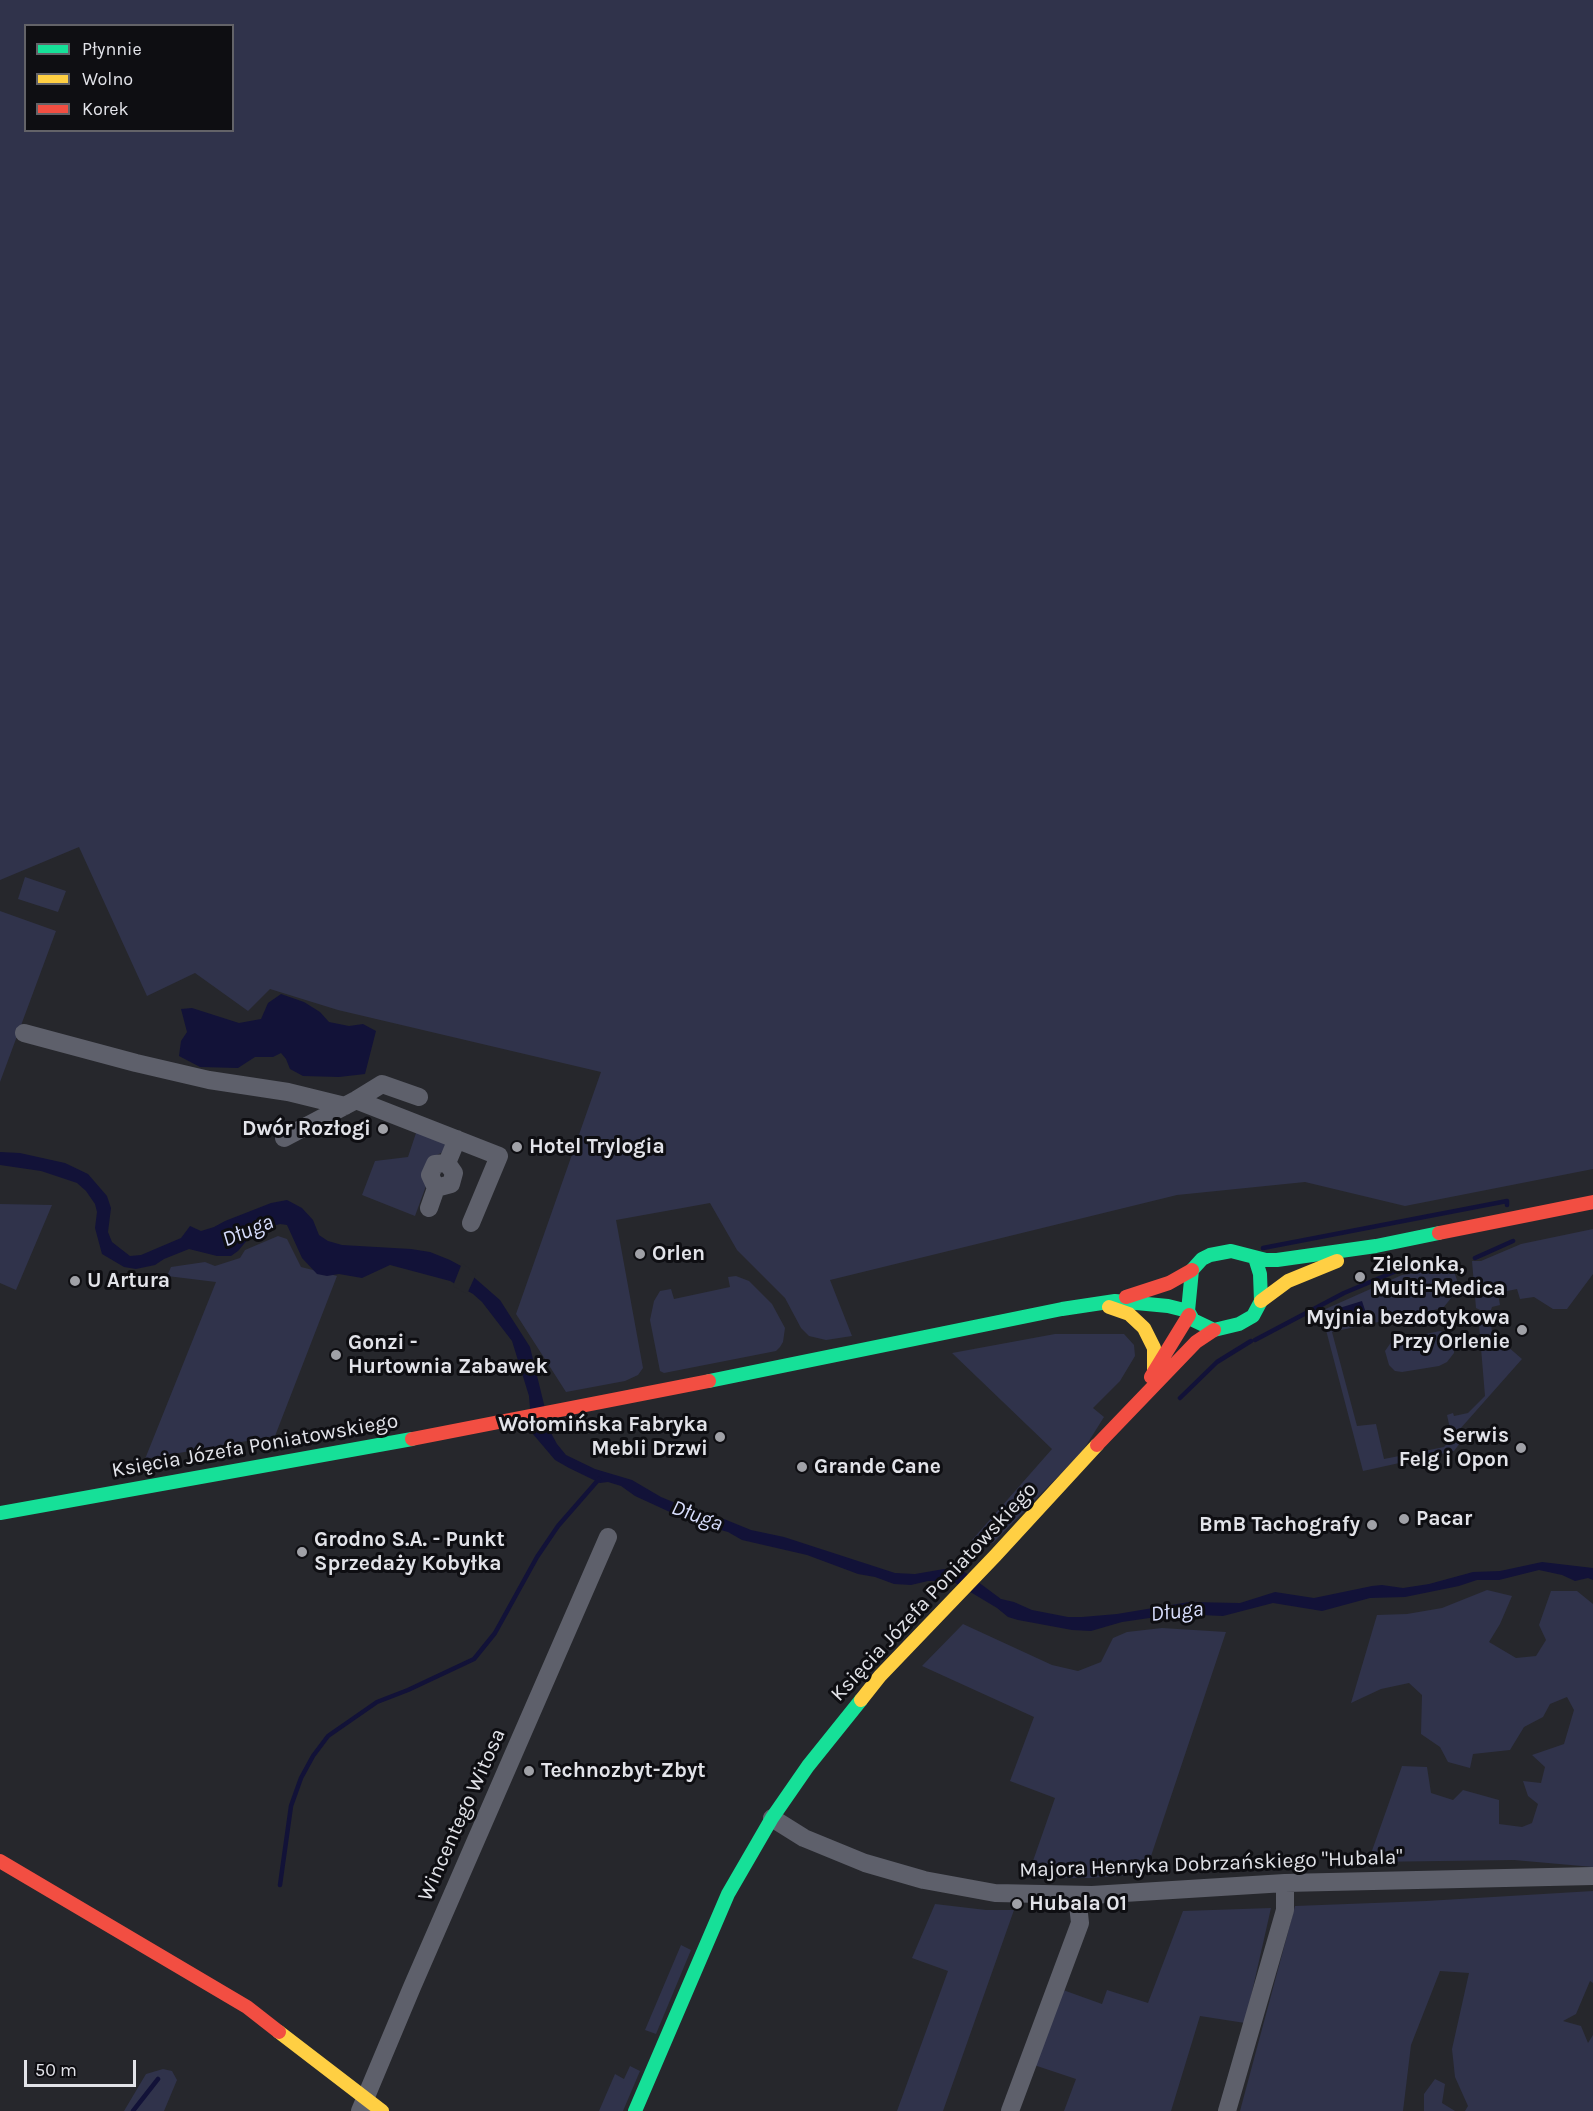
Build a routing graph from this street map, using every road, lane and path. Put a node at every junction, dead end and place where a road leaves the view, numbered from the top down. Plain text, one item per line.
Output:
1 (24, 1033) dead end
2 (419, 1097) dead end
3 (351, 1103) junction
4 (284, 1138) dead end
5 (457, 1139) junction
6 (1593, 1202) edge
7 (429, 1208) dead end
8 (471, 1222) dead end
9 (1376, 1246) junction
10 (1255, 1258) junction
11 (1192, 1270) junction
12 (1115, 1301) junction
13 (1261, 1301) junction
14 (1097, 1303) junction
15 (1188, 1313) junction
16 (1214, 1330) junction
17 (1154, 1371) junction
18 (1136, 1403) junction
19 (0, 1513) edge
20 (608, 1537) dead end
21 (772, 1818) junction
22 (0, 1861) edge
23 (1593, 1876) edge
24 (1285, 1883) junction
25 (1077, 1895) junction
26 (362, 2105) edge
27 (382, 2111) edge
28 (635, 2111) edge
29 (1010, 2111) edge
30 (1227, 2111) edge

1 - 3 street
2 - 3 street
3 - 4 street
3 - 5 street
5 - 7 street
5 - 8 street
6 - 9 main road
9 - 10 main road
9 - 13 main road
10 - 11 main road
10 - 13 main road
11 - 12 main road
11 - 15 main road
12 - 14 main road
12 - 15 main road
13 - 16 main road
14 - 17 main road
14 - 19 main road, Księcia Józefa Poniatowskiego
15 - 16 main road
15 - 17 main road, Księcia Józefa Poniatowskiego
16 - 18 main road, Księcia Józefa Poniatowskiego
17 - 18 main road, Księcia Józefa Poniatowskiego
18 - 21 main road, Księcia Józefa Poniatowskiego
20 - 26 street, Wincentego Witosa
21 - 25 street, Majora Henryka Dobrzańskiego "Hubala"
21 - 28 main road, Księcia Józefa Poniatowskiego
22 - 26 main road
23 - 24 street, Majora Henryka Dobrzańskiego "Hubala"
24 - 25 street, Majora Henryka Dobrzańskiego "Hubala"
24 - 30 street
25 - 29 street
26 - 27 main road

